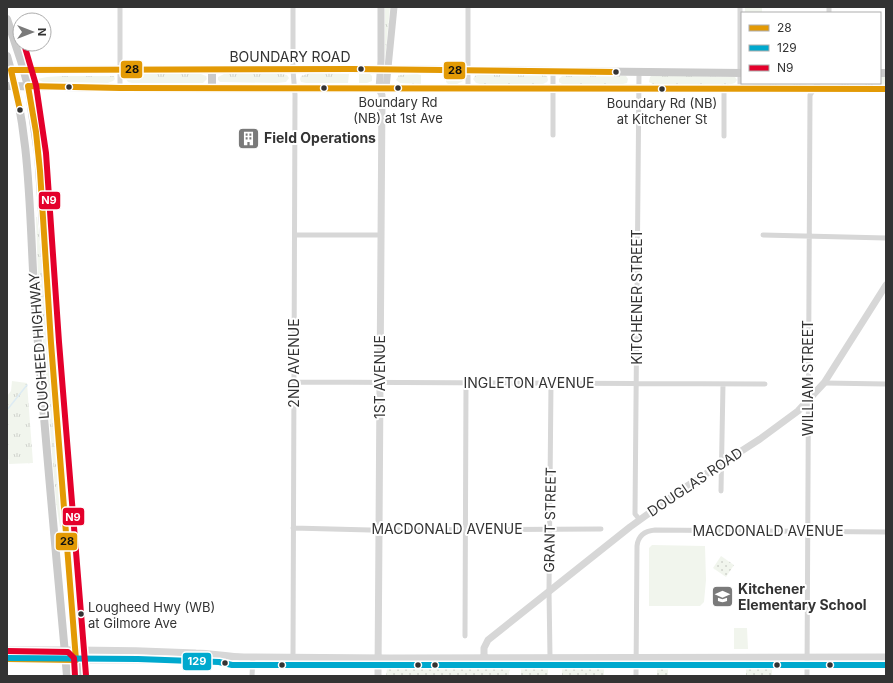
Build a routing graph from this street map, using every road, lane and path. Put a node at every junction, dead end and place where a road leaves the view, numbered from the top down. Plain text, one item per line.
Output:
1 (120, 7) edge
2 (293, 7) edge
3 (381, 7) edge
4 (394, 7) edge
5 (468, 7) edge
6 (740, 7) edge
7 (7, 18) edge
8 (7, 56) edge
9 (9, 70) edge
10 (23, 70) junction
11 (120, 70) junction
12 (212, 70) junction
13 (293, 70) junction
14 (384, 70) junction
15 (468, 71) junction
16 (553, 72) junction
17 (639, 73) junction
18 (741, 73) edge
19 (11, 86) edge
20 (28, 86) junction
21 (816, 86) edge
22 (120, 88) junction
23 (212, 88) junction
24 (295, 88) junction
25 (468, 88) junction
26 (553, 89) junction
27 (639, 89) junction
28 (724, 89) junction
29 (740, 89) junction
30 (886, 89) edge
31 (382, 91) junction
32 (553, 134) dead end
33 (724, 136) dead end
34 (295, 235) junction
35 (381, 235) junction
36 (763, 235) dead end
37 (808, 236) junction
38 (886, 238) edge
39 (886, 285) edge
40 (294, 382) junction
41 (380, 382) junction
42 (466, 383) junction
43 (551, 383) junction
44 (637, 383) junction
45 (824, 383) junction
46 (722, 384) junction
47 (765, 384) dead end
48 (886, 384) edge
49 (808, 401) junction
50 (721, 463) junction
51 (720, 491) dead end
52 (640, 520) junction
53 (293, 528) junction
54 (466, 529) junction
55 (550, 529) junction
56 (601, 529) dead end
57 (379, 530) junction
58 (808, 530) junction
59 (886, 532) edge
60 (549, 591) junction
61 (464, 636) dead end
62 (7, 650) edge
63 (65, 650) junction
64 (76, 650) junction
65 (232, 657) junction
66 (252, 657) junction
67 (294, 657) junction
68 (636, 657) junction
69 (807, 657) junction
70 (886, 657) edge
71 (378, 658) junction
72 (484, 658) junction
73 (550, 658) junction
74 (7, 659) edge
75 (66, 660) junction
76 (76, 660) junction
77 (67, 676) edge
78 (78, 676) edge
79 (252, 676) edge
80 (378, 676) edge
81 (636, 676) edge
82 (807, 676) edge

1 - 11 street
2 - 13 street, 2ND AVENUE
3 - 14 main road
4 - 14 main road
5 - 15 street
6 - 18 street
7 - 10 main road, LOUGHEED HIGHWAY
8 - 9 main road, LOUGHEED HIGHWAY
9 - 10 main road, BOUNDARY ROAD
9 - 19 main road, LOUGHEED HIGHWAY
10 - 11 main road, BOUNDARY ROAD
10 - 20 main road, LOUGHEED HIGHWAY
11 - 12 main road, BOUNDARY ROAD
11 - 22 street
12 - 13 main road, BOUNDARY ROAD
12 - 23 main road
13 - 14 main road, BOUNDARY ROAD
13 - 24 street, 2ND AVENUE
14 - 15 main road, BOUNDARY ROAD
14 - 31 main road
15 - 16 main road, BOUNDARY ROAD
15 - 25 street
16 - 17 main road, BOUNDARY ROAD
16 - 26 street
17 - 18 main road, BOUNDARY ROAD
17 - 27 street, KITCHENER STREET
18 - 29 street
19 - 20 main road
19 - 63 main road, LOUGHEED HIGHWAY
20 - 22 main road
20 - 64 main road, LOUGHEED HIGHWAY
21 - 29 main road
21 - 30 main road
21 - 37 street, WILLIAM STREET
22 - 23 main road
23 - 24 main road
24 - 31 main road
24 - 34 street, 2ND AVENUE
25 - 26 main road
25 - 31 main road
26 - 27 main road
26 - 32 street
27 - 28 main road
27 - 44 street, KITCHENER STREET
28 - 29 main road
28 - 33 street
31 - 35 street, 1ST AVENUE
34 - 35 street
34 - 40 street, 2ND AVENUE
35 - 41 street, 1ST AVENUE
36 - 37 street
37 - 38 street
37 - 49 street, WILLIAM STREET
39 - 45 street, DOUGLAS ROAD
40 - 41 street, INGLETON AVENUE
40 - 53 street, 2ND AVENUE
41 - 42 street, INGLETON AVENUE
41 - 57 street, 1ST AVENUE
42 - 43 street, INGLETON AVENUE
42 - 54 street
43 - 44 street, INGLETON AVENUE
43 - 55 street, GRANT STREET
44 - 46 street, INGLETON AVENUE
44 - 52 street, KITCHENER STREET
45 - 48 street
45 - 49 street, DOUGLAS ROAD
46 - 47 street, INGLETON AVENUE
46 - 50 street
49 - 50 street, DOUGLAS ROAD
49 - 58 street, WILLIAM STREET
50 - 51 street
50 - 52 street, DOUGLAS ROAD
52 - 60 street, DOUGLAS ROAD
53 - 57 street, MACDONALD AVENUE
53 - 67 street, 2ND AVENUE
54 - 55 street, MACDONALD AVENUE
54 - 57 street, MACDONALD AVENUE
54 - 61 street
55 - 56 street, MACDONALD AVENUE
55 - 60 street, GRANT STREET
57 - 71 street, 1ST AVENUE
58 - 59 street, MACDONALD AVENUE
58 - 68 street, MACDONALD AVENUE
58 - 69 street, WILLIAM STREET
60 - 72 street, DOUGLAS ROAD
60 - 73 street, GRANT STREET
62 - 63 main road
63 - 64 main road
63 - 75 main road, LOUGHEED HIGHWAY
64 - 65 street
64 - 76 main road, LOUGHEED HIGHWAY
65 - 66 street
65 - 76 street
66 - 67 street
66 - 79 street
67 - 71 street
68 - 69 street
68 - 73 street
68 - 81 street
69 - 70 street
69 - 82 street, WILLIAM STREET
71 - 72 street
71 - 80 street
72 - 73 street
74 - 75 main road
75 - 76 main road
75 - 77 main road, LOUGHEED HIGHWAY
76 - 78 main road, LOUGHEED HIGHWAY

